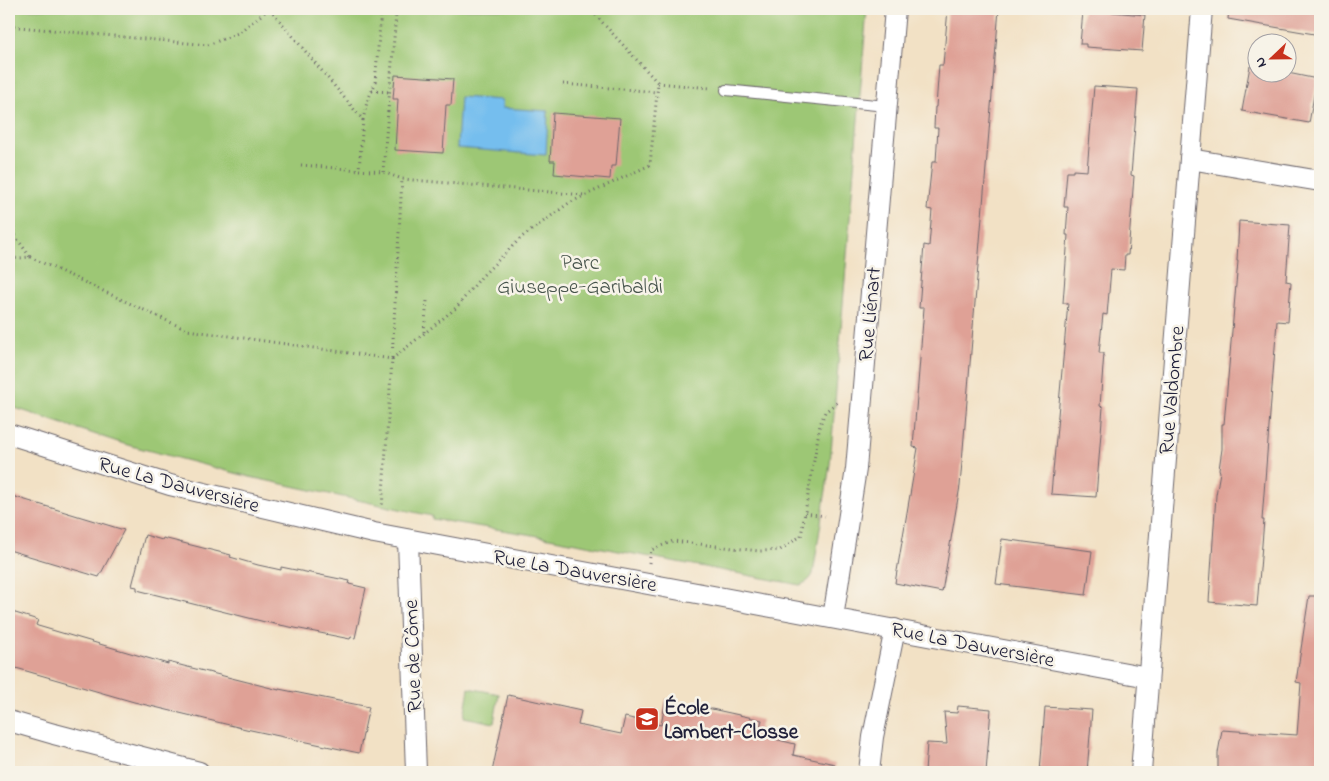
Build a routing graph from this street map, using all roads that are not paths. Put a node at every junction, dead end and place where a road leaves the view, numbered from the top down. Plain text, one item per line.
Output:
1 (894, 9) edge
2 (1202, 9) edge
3 (726, 90) road end
4 (886, 106) junction
5 (1190, 158) junction
6 (1320, 181) edge
7 (9, 434) edge
8 (408, 540) junction
9 (833, 618) junction
10 (895, 630) junction
11 (1148, 677) junction
12 (9, 721) edge
13 (199, 772) edge
14 (416, 772) edge
15 (869, 772) edge
16 (1141, 772) edge

1 - 4 street, Rue Liénart
2 - 5 street, Rue Valdombre
3 - 4 lane
4 - 9 street, Rue Liénart
5 - 6 street
5 - 11 street, Rue Valdombre
7 - 8 street, Rue La Dauversière
8 - 9 street, Rue La Dauversière
8 - 14 street, Rue de Côme
9 - 10 street, Rue La Dauversière
10 - 11 street, Rue La Dauversière
10 - 15 street
11 - 16 street, Rue Valdombre
12 - 13 street

